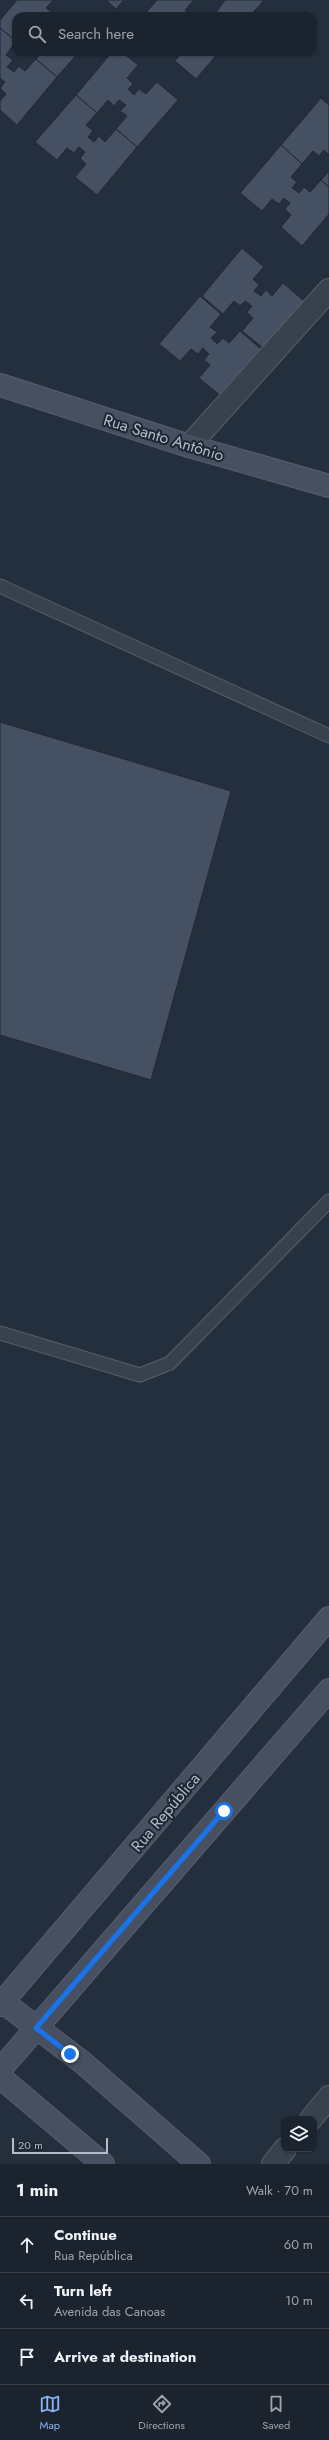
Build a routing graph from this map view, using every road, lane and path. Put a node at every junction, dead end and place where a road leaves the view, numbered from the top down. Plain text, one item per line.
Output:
1 (329, 290) edge
2 (0, 385) edge
3 (189, 446) junction
4 (329, 486) edge
5 (0, 586) edge
6 (329, 736) edge
7 (329, 1201) edge
8 (0, 1333) edge
9 (329, 1618) edge
10 (329, 1690) edge
11 (1, 2004) edge
12 (36, 2028) junction
13 (0, 2070) edge
14 (0, 2077) edge
15 (329, 2097) edge
16 (313, 2116) edge
17 (283, 2152) edge
18 (104, 2164) edge
19 (199, 2164) edge
20 (273, 2164) edge

1 - 3 street
2 - 3 main road, Rua Santo Antônio
3 - 4 main road, Rua Santo Antônio
5 - 6 lane
7 - 8 lane
9 - 11 main road, Rua República
10 - 12 main road
11 - 12 main road
12 - 13 main road
12 - 19 main road
14 - 18 main road
15 - 16 street
17 - 20 street

